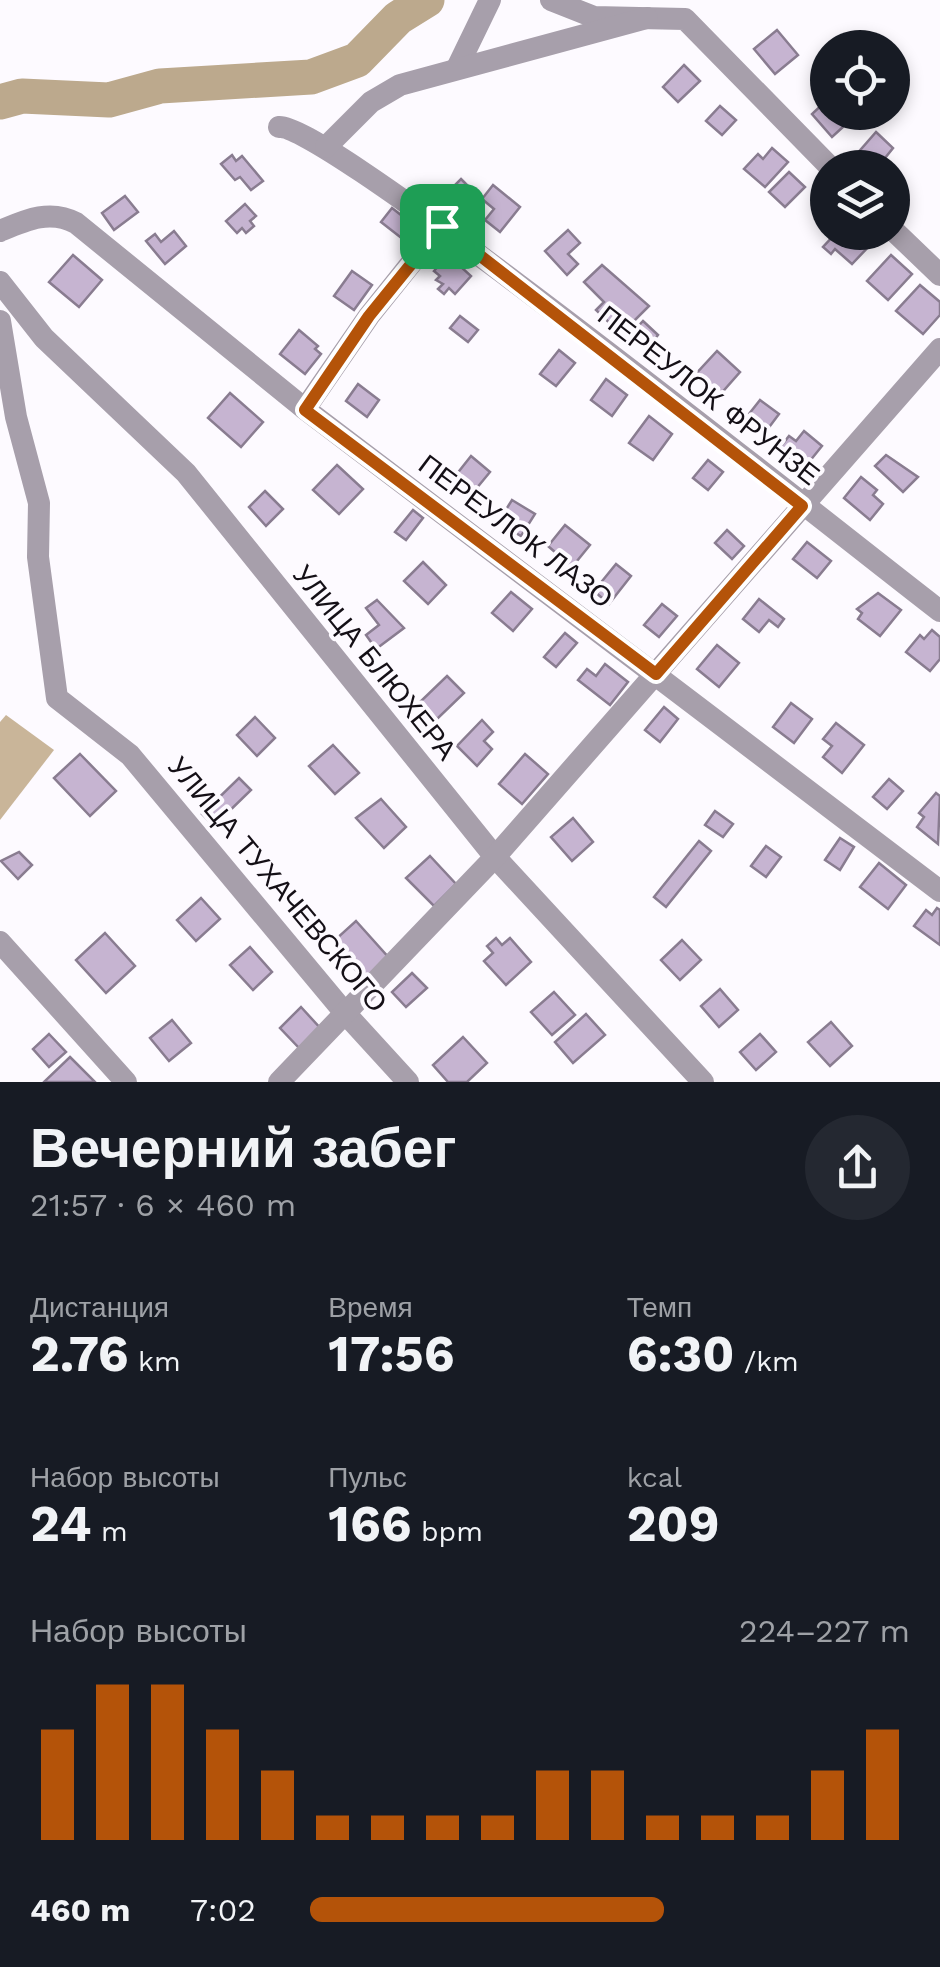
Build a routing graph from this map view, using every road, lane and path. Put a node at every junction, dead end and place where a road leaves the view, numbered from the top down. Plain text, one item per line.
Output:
1 (490, 0) edge
2 (551, 0) edge
3 (647, 18) junction
4 (456, 68) junction
5 (278, 127) dead end
6 (326, 147) junction
7 (812, 150) edge
8 (442, 226) junction
9 (0, 231) edge
10 (910, 246) edge
11 (940, 275) edge
12 (0, 282) edge
13 (0, 321) edge
14 (940, 349) edge
15 (305, 410) junction
16 (802, 506) junction
17 (940, 611) edge
18 (656, 674) junction
19 (495, 857) junction
20 (940, 891) edge
21 (0, 942) edge
22 (345, 1013) junction
23 (126, 1082) edge
24 (279, 1082) edge
25 (408, 1082) edge
26 (703, 1082) edge

1 - 4 street
2 - 3 street
3 - 4 street
3 - 7 street
4 - 6 street
5 - 6 street, ПЕРЕУЛОК ФРУНЗЕ
6 - 8 street, ПЕРЕУЛОК ФРУНЗЕ
8 - 15 street
8 - 16 street, ПЕРЕУЛОК ФРУНЗЕ
9 - 15 street, ПЕРЕУЛОК ЛАЗО
10 - 11 street
12 - 19 street, УЛИЦА БЛЮХЕРА
13 - 22 street, УЛИЦА ТУХАЧЕВСКОГО
14 - 16 street
15 - 18 street, ПЕРЕУЛОК ЛАЗО
16 - 17 street, ПЕРЕУЛОК ФРУНЗЕ
16 - 18 street
18 - 19 street
18 - 20 street, ПЕРЕУЛОК ЛАЗО
19 - 22 street
19 - 26 street, УЛИЦА БЛЮХЕРА
21 - 23 street
22 - 24 street
22 - 25 street, УЛИЦА ТУХАЧЕВСКОГО

